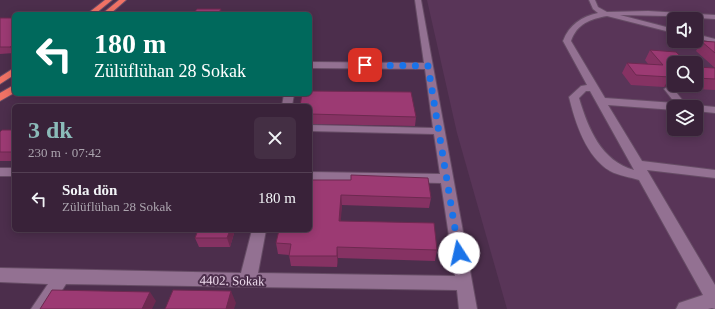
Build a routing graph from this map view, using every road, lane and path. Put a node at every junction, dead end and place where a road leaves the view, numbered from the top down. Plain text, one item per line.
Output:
1 (109, 0) edge
2 (123, 0) edge
3 (418, 0) edge
4 (592, 0) edge
5 (94, 12) edge
6 (108, 12) edge
7 (608, 14) junction
8 (715, 17) edge
9 (667, 29) edge
10 (703, 38) edge
11 (715, 41) edge
12 (312, 65) edge
13 (428, 66) junction
14 (12, 72) edge
15 (0, 81) edge
16 (594, 88) junction
17 (12, 89) edge
18 (0, 98) edge
19 (602, 101) junction
20 (667, 106) edge
21 (703, 109) edge
22 (715, 110) edge
23 (312, 128) edge
24 (438, 131) junction
25 (638, 165) junction
26 (0, 172) edge
27 (12, 172) edge
28 (715, 174) edge
29 (312, 176) edge
30 (644, 177) junction
31 (446, 179) junction
32 (259, 232) edge
33 (0, 275) edge
34 (62, 277) junction
35 (248, 280) junction
36 (464, 283) junction
37 (714, 300) edge
38 (40, 309) edge
39 (468, 309) edge
40 (685, 309) edge

1 - 5 highway
2 - 6 highway
3 - 13 street
4 - 7 street
7 - 8 street
7 - 9 street
7 - 16 street
10 - 11 street
12 - 13 street
13 - 24 street
14 - 15 highway
16 - 19 street
16 - 30 street
17 - 18 highway
19 - 20 street
19 - 25 street
21 - 22 street
23 - 24 street
24 - 31 street
25 - 28 street
25 - 30 street
26 - 27 street
29 - 31 street
30 - 37 street
31 - 36 street
32 - 35 street
33 - 34 street, 4402. Sokak
34 - 35 street, 4402. Sokak
34 - 38 street
35 - 36 street, 4402. Sokak
36 - 39 street
37 - 40 street

